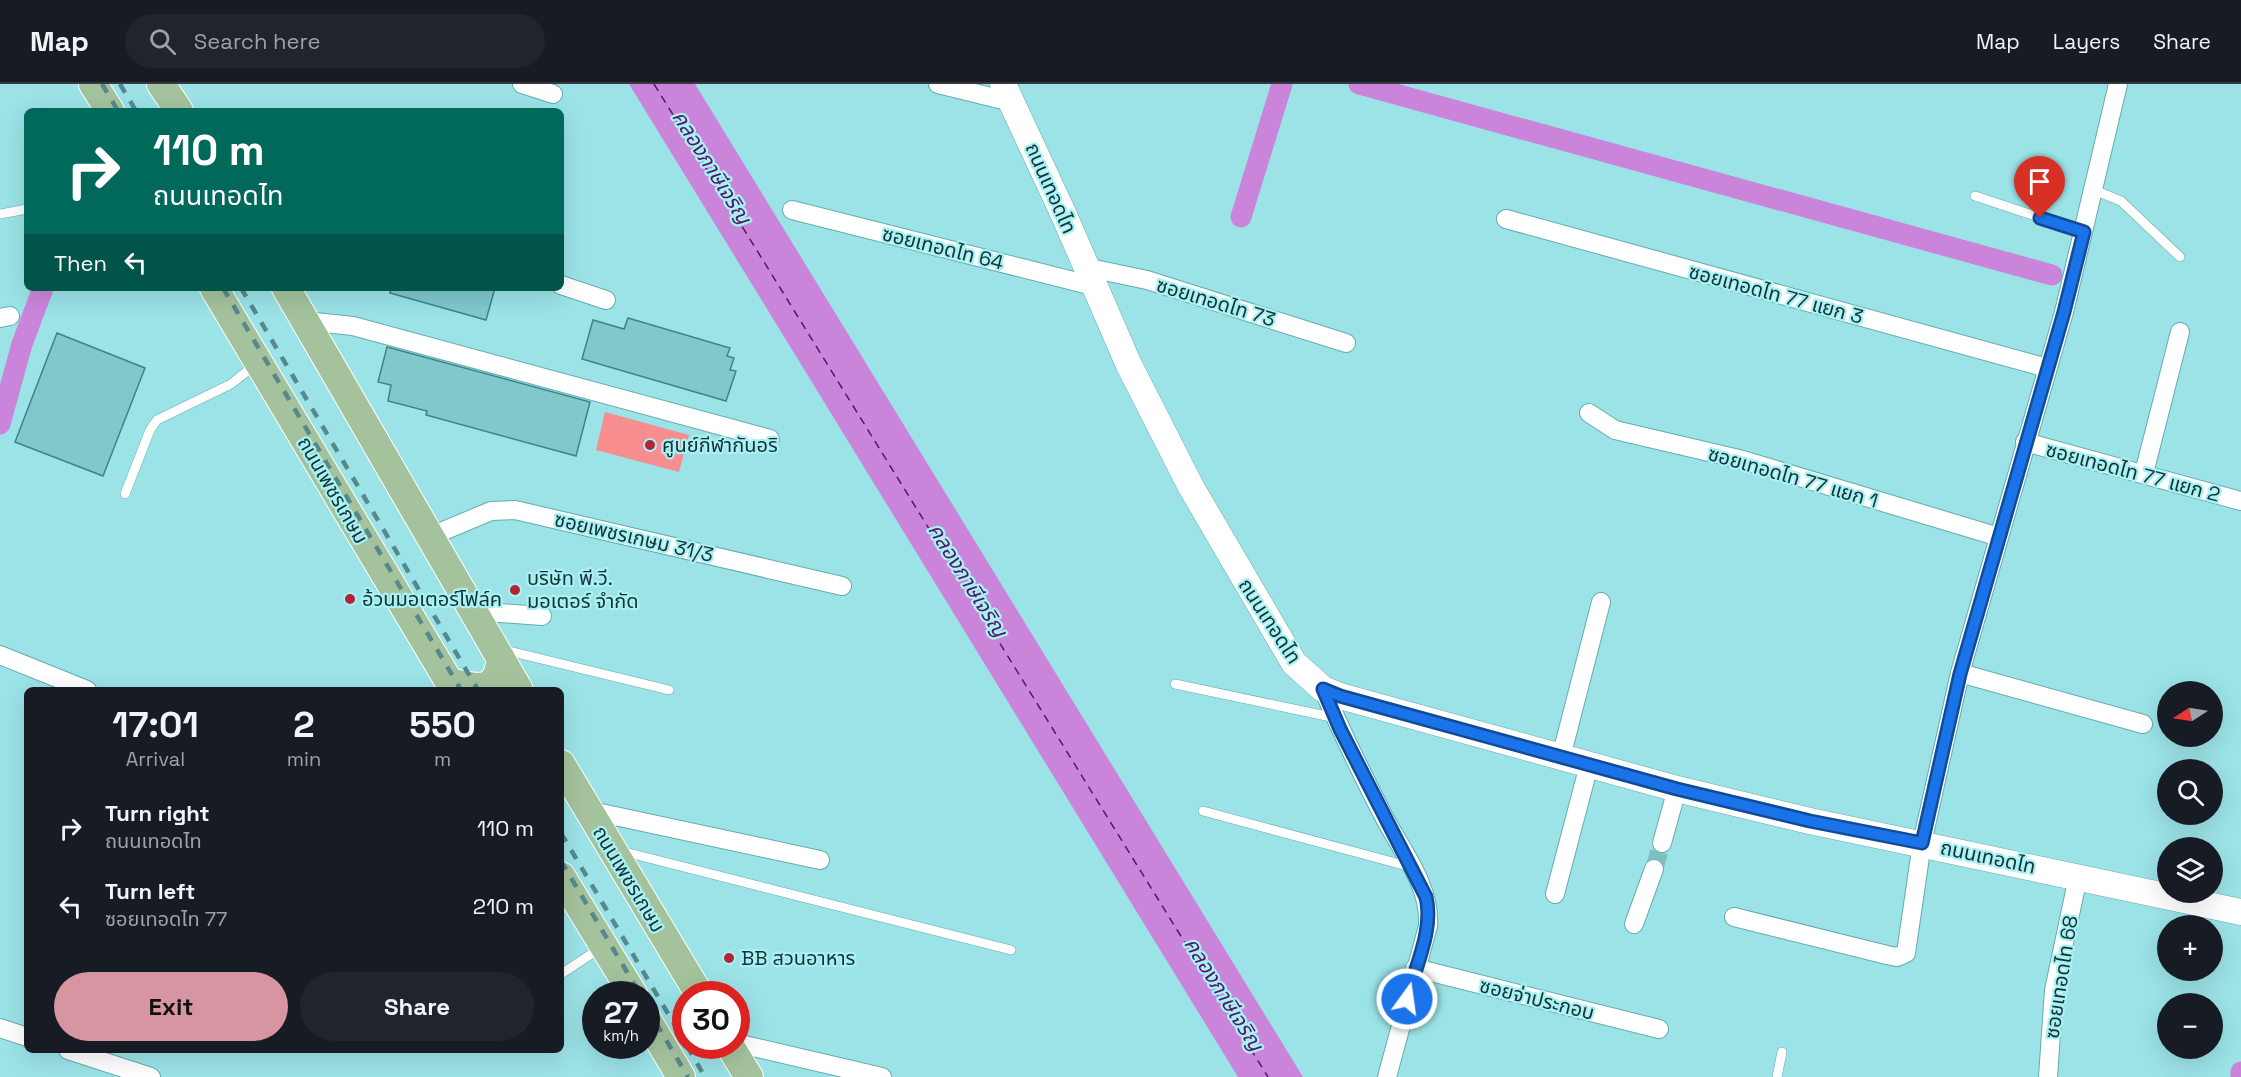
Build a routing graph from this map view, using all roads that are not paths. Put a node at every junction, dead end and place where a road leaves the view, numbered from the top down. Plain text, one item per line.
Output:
1 (93, 84) edge
2 (161, 84) edge
3 (522, 84) edge
4 (938, 84) edge
5 (2118, 84) edge
6 (1007, 93) edge
7 (553, 94) dead end
8 (108, 108) edge
9 (177, 108) edge
10 (2094, 190) junction
11 (1975, 196) dead end
12 (24, 209) edge
13 (792, 210) dead end
14 (0, 214) edge
15 (1506, 219) dead end
16 (2084, 232) junction
17 (2180, 257) dead end
18 (1089, 276) junction
19 (564, 286) edge
20 (216, 291) edge
21 (292, 291) edge
22 (606, 300) dead end
23 (306, 321) junction
24 (2180, 332) dead end
25 (1346, 343) dead end
26 (258, 363) junction
27 (2047, 368) junction
28 (1588, 413) dead end
29 (770, 440) dead end
30 (2025, 442) junction
31 (2144, 473) junction
32 (125, 494) dead end
33 (2241, 501) edge
34 (429, 537) junction
35 (1999, 537) junction
36 (842, 586) dead end
37 (1601, 602) dead end
38 (472, 611) junction
39 (542, 616) dead end
40 (498, 653) junction
41 (0, 655) edge
42 (1960, 674) junction
43 (1175, 684) dead end
44 (451, 686) edge
45 (80, 687) edge
46 (486, 687) edge
47 (517, 687) edge
48 (1323, 689) junction
49 (669, 690) dead end
50 (1336, 718) junction
51 (2143, 724) dead end
52 (1561, 757) junction
53 (1589, 765) junction
54 (564, 769) edge
55 (1677, 789) junction
56 (587, 810) junction
57 (1203, 811) dead end
58 (1662, 843) tunnel mouth
59 (1922, 843) junction
60 (611, 849) junction
61 (820, 860) dead end
62 (1411, 867) junction
63 (1654, 869) tunnel mouth
64 (2078, 877) junction
65 (564, 881) edge
66 (1555, 894) dead end
67 (2240, 912) edge
68 (1734, 917) dead end
69 (1634, 924) dead end
70 (604, 946) junction
71 (1011, 950) dead end
72 (1415, 968) junction
73 (564, 972) edge
74 (625, 981) edge
75 (691, 981) edge
76 (0, 1028) edge
77 (1659, 1029) dead end
78 (24, 1036) edge
79 (660, 1042) edge
80 (750, 1046) edge
81 (1782, 1052) dead end
82 (77, 1053) edge
83 (738, 1059) edge
84 (151, 1077) edge
85 (681, 1077) edge
86 (749, 1077) edge
87 (882, 1077) edge
88 (1386, 1077) edge
89 (1776, 1077) edge
90 (2048, 1077) edge

1 - 8 main road
2 - 9 main road
3 - 7 street
4 - 6 street
5 - 10 street
6 - 18 main road, ถนนเทอดไท
10 - 16 street
10 - 17 lane
11 - 16 lane
12 - 14 lane
13 - 18 street, ซอยเทอดไท 64
15 - 27 street, ซอยเทอดไท 77 แยก 3
16 - 27 street
18 - 25 street, ซอยเทอดไท 73
18 - 48 main road, ถนนเทอดไท
19 - 22 street
20 - 26 main road, ถนนเพชรเกษม
21 - 23 main road
23 - 29 street
23 - 34 main road
24 - 31 street
26 - 32 lane
26 - 44 main road, ถนนเพชรเกษม
27 - 30 street
28 - 35 street, ซอยเทอดไท 77 แยก 1
30 - 31 street, ซอยเทอดไท 77 แยก 2
30 - 35 street
31 - 33 street, ซอยเทอดไท 77 แยก 2
34 - 36 street, ซอยเพชรเกษม 31/3
34 - 38 main road
35 - 42 street
37 - 52 street
38 - 39 street
38 - 40 main road
40 - 46 main road
40 - 47 main road
40 - 49 lane
41 - 45 street
42 - 51 street
42 - 59 street
43 - 50 lane
48 - 50 street
48 - 52 main road, ถนนเทอดไท
50 - 62 street
52 - 53 main road, ถนนเทอดไท
53 - 55 main road, ถนนเทอดไท
53 - 66 street
54 - 56 main road, ถนนเพชรเกษม
55 - 58 street
55 - 59 main road, ถนนเทอดไท
56 - 60 main road, ถนนเพชรเกษม
56 - 61 street
57 - 62 lane
59 - 64 main road, ถนนเทอดไท
59 - 68 street
60 - 71 lane
60 - 75 main road, ถนนเพชรเกษม
62 - 72 street
63 - 69 street
64 - 67 main road, ถนนเทอดไท
64 - 90 street, ซอยเทอดไท 68
65 - 70 main road
70 - 73 lane
70 - 74 main road
72 - 77 street, ซอยจ่าประกอบ
72 - 88 street
76 - 78 street
79 - 85 main road
80 - 87 street
81 - 89 lane
82 - 84 street
83 - 86 main road

